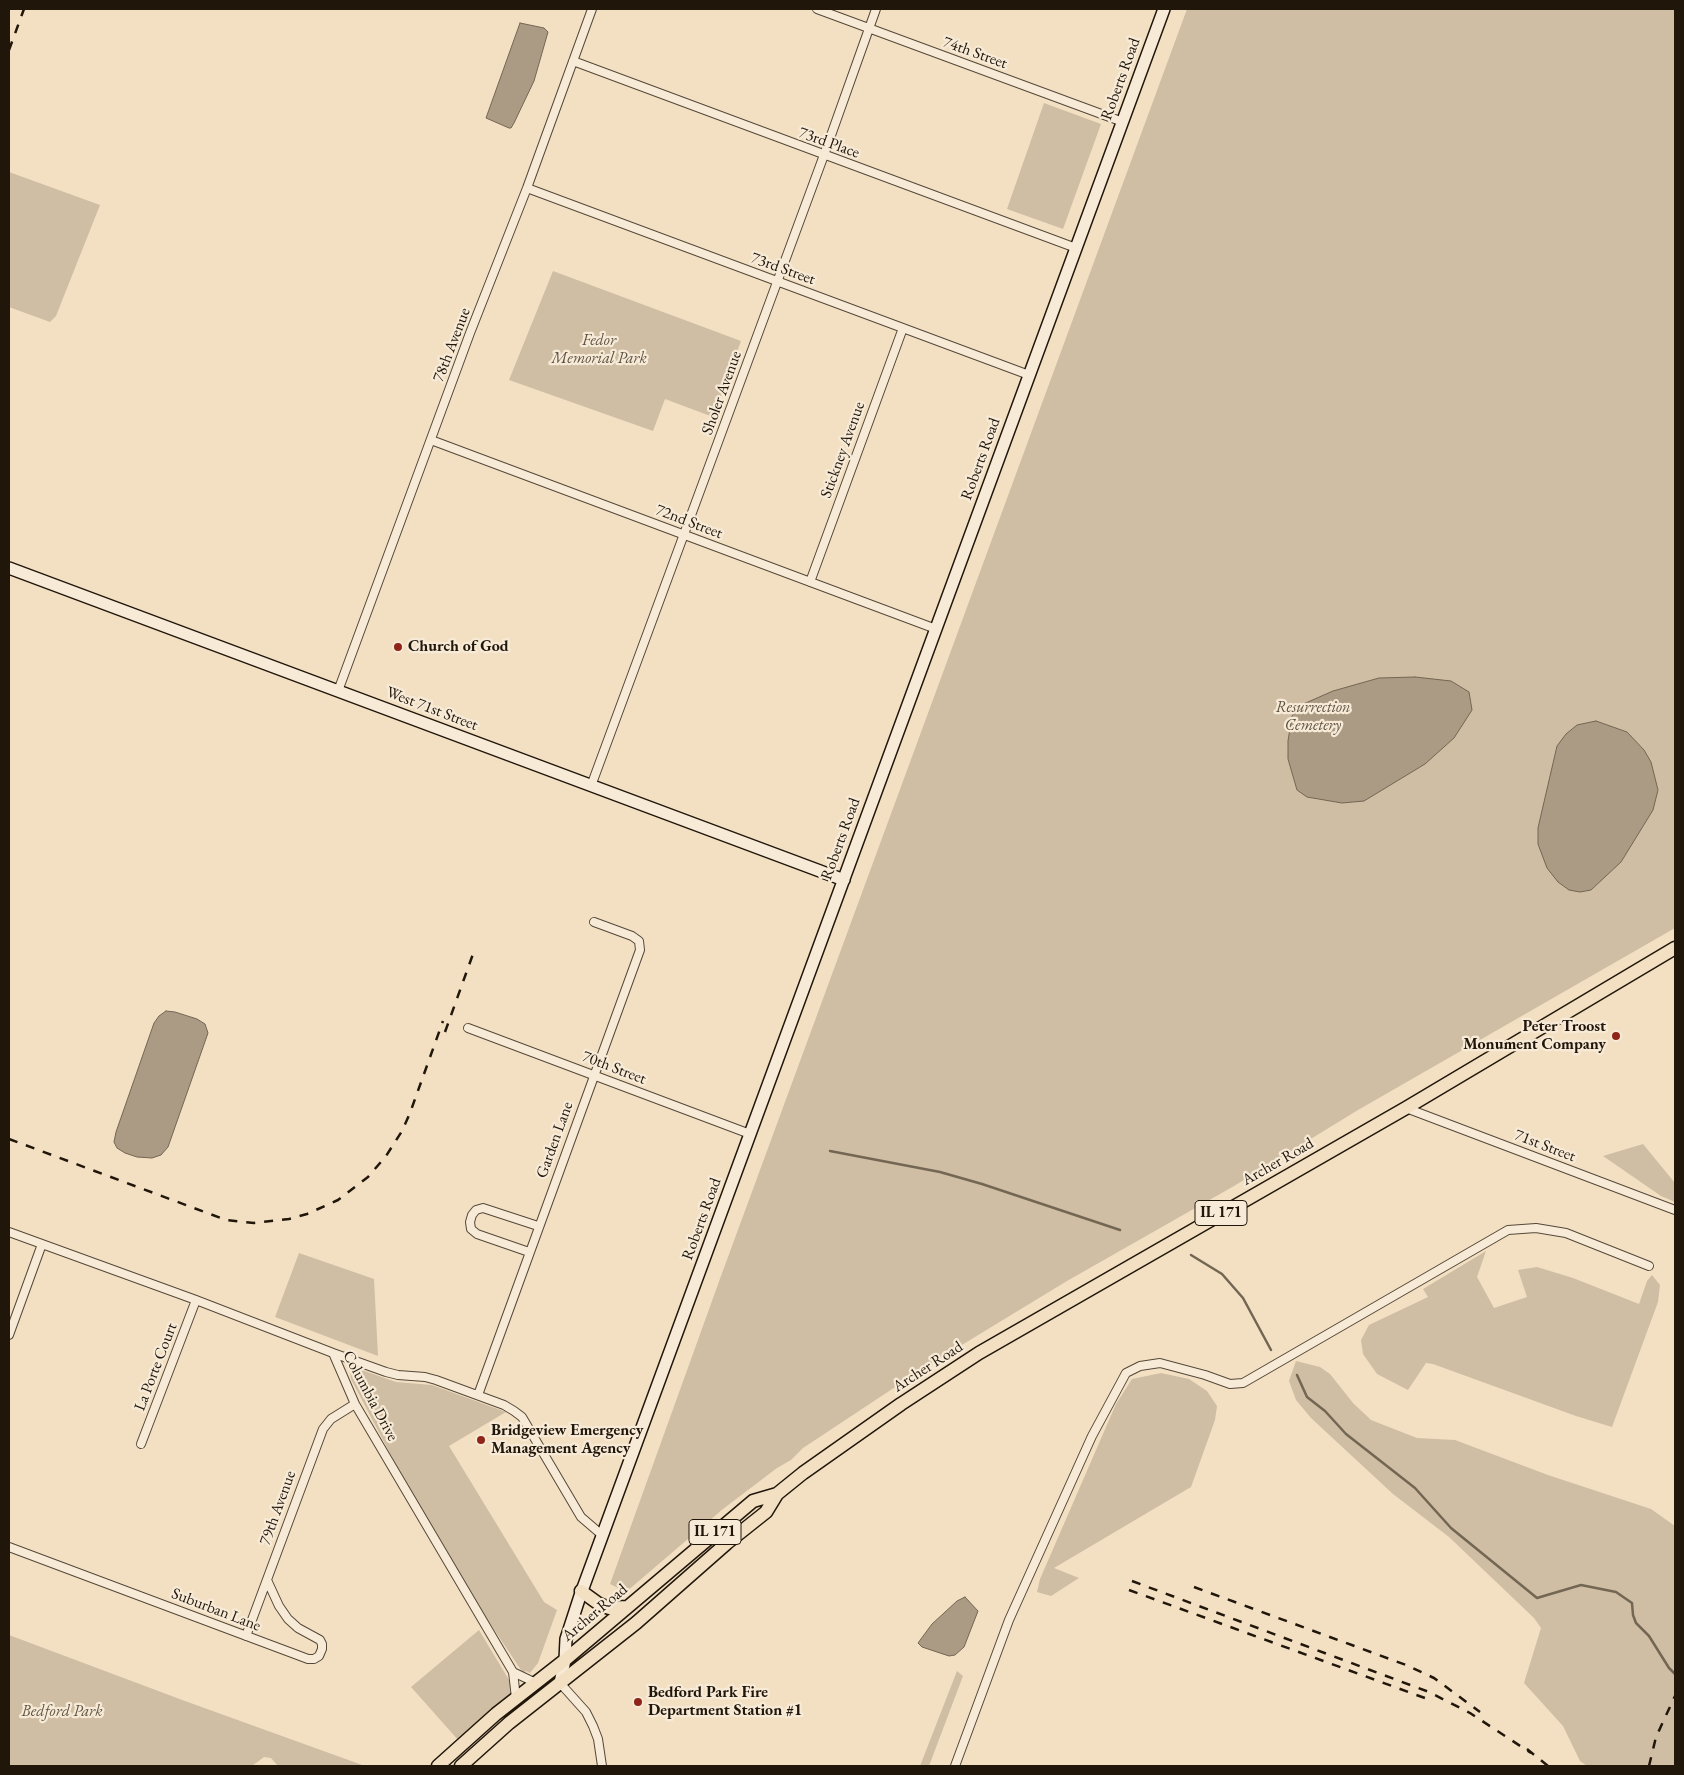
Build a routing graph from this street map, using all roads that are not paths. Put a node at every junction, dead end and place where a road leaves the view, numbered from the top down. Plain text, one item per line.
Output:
1 (592, 9) edge
2 (818, 9) edge
3 (876, 9) edge
4 (1164, 9) edge
5 (868, 28) junction
6 (573, 61) junction
7 (1123, 122) junction
8 (824, 156) junction
9 (527, 188) junction
10 (1076, 248) junction
11 (777, 281) junction
12 (903, 328) junction
13 (1029, 375) junction
14 (431, 440) junction
15 (684, 535) junction
16 (9, 568) edge
17 (810, 582) junction
18 (936, 629) junction
19 (338, 691) junction
20 (591, 786) junction
21 (844, 880) junction
22 (594, 922) dead end
23 (1675, 948) edge
24 (468, 1028) dead end
25 (594, 1074) junction
26 (1406, 1108) junction
27 (750, 1134) junction
28 (1675, 1210) edge
29 (538, 1226) junction
30 (9, 1232) edge
31 (42, 1244) junction
32 (529, 1252) junction
33 (1649, 1266) dead end
34 (196, 1300) junction
35 (9, 1335) edge
36 (333, 1353) junction
37 (478, 1395) junction
38 (355, 1404) junction
39 (141, 1444) dead end
40 (777, 1494) junction
41 (602, 1535) junction
42 (9, 1547) edge
43 (267, 1580) junction
44 (581, 1591) junction
45 (626, 1608) junction
46 (246, 1636) junction
47 (566, 1660) junction
48 (513, 1672) junction
49 (536, 1683) junction
50 (560, 1683) junction
51 (516, 1698) junction
52 (438, 1766) edge
53 (461, 1766) edge
54 (602, 1766) edge
55 (955, 1766) edge

1 - 6 street, 78th Avenue
2 - 5 street, 74th Street
3 - 5 street, Sholer Avenue
4 - 7 street, Roberts Road
5 - 7 street, 74th Street
5 - 8 street, Sholer Avenue
6 - 8 street, 73rd Place
6 - 9 street, 78th Avenue
7 - 10 street, Roberts Road
8 - 10 street, 73rd Place
8 - 11 street, Sholer Avenue
9 - 11 street, 73rd Street
9 - 14 street, 78th Avenue
10 - 13 street, Roberts Road
11 - 12 street, 73rd Street
11 - 15 street, Sholer Avenue
12 - 13 street, 73rd Street
12 - 17 street, Stickney Avenue
13 - 18 street, Roberts Road
14 - 15 street, 72nd Street
14 - 19 street, 78th Avenue
15 - 17 street, 72nd Street
15 - 20 street, Sholer Avenue
16 - 19 street, West 71st Street
17 - 18 street, 72nd Street
18 - 21 street, Roberts Road
19 - 20 street, West 71st Street
20 - 21 street, West 71st Street
21 - 27 street, Roberts Road
22 - 25 street, Garden Lane
23 - 26 main road, Archer Road / IL 171
24 - 25 street, 70th Street
25 - 27 street, 70th Street
25 - 29 street, Garden Lane
26 - 28 street, 71st Street
26 - 40 main road, Archer Road / IL 171
27 - 41 street, Roberts Road
29 - 32 street, Garden Lane
29 - 32 street
30 - 31 street, Columbia Drive
31 - 34 street, Columbia Drive
31 - 35 street
32 - 37 street, Garden Lane
33 - 55 street
34 - 36 street, Columbia Drive
34 - 39 street, La Porte Court
36 - 37 street
36 - 38 street, Columbia Drive
37 - 41 street
38 - 43 street, 79th Avenue
38 - 48 street, Columbia Drive
40 - 45 main road, Archer Road / IL 171
40 - 50 main road, Archer Road / IL 171
41 - 44 street, Roberts Road
42 - 46 street, Suburban Lane
43 - 46 street, 79th Avenue
43 - 46 street, Suburban Lane
44 - 45 main road
44 - 47 street, Roberts Road
45 - 47 main road, Archer Road / IL 171
47 - 49 main road, Archer Road / IL 171
47 - 50 street, Roberts Road
48 - 49 street
48 - 51 street, Columbia Drive
49 - 51 main road, Archer Road / IL 171
50 - 53 main road, Archer Road / IL 171
50 - 54 street
51 - 52 main road, Archer Road / IL 171

